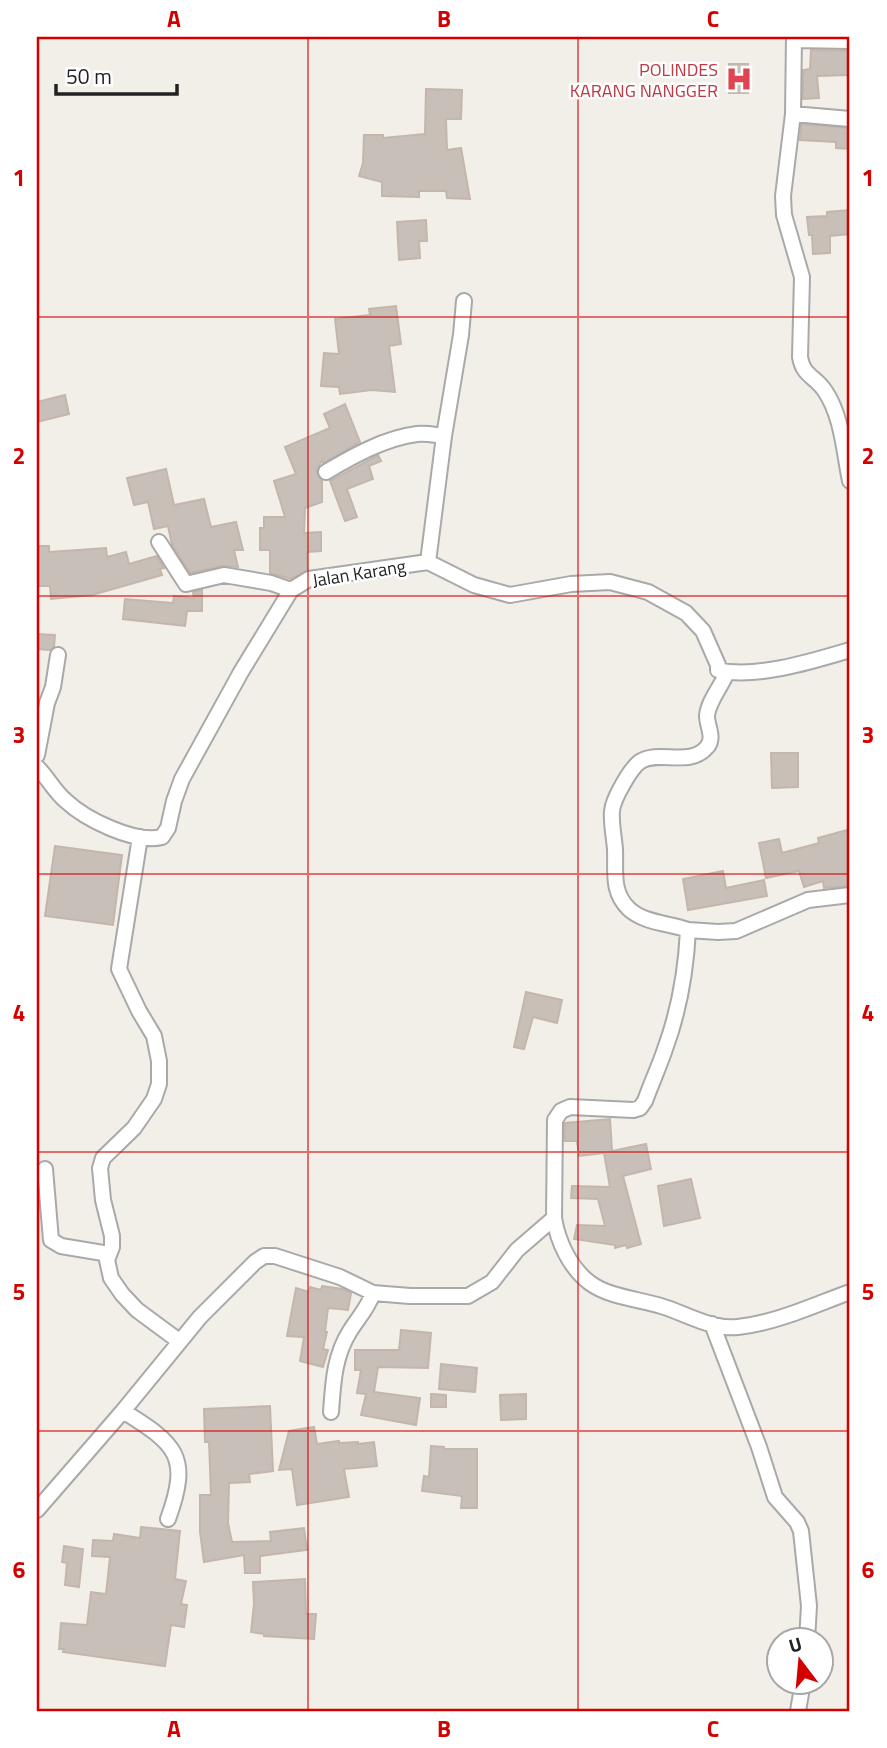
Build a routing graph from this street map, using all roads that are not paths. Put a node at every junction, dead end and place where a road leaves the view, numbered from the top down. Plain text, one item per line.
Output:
1 (794, 38) edge
2 (850, 41) edge
3 (793, 114) junction
4 (850, 118) edge
5 (464, 301) dead end
6 (444, 436) junction
7 (326, 472) dead end
8 (850, 481) edge
9 (159, 542) dead end
10 (428, 562) junction
11 (291, 590) junction
12 (850, 650) edge
13 (58, 655) dead end
14 (727, 672) junction
15 (37, 755) edge
16 (37, 767) edge
17 (140, 837) junction
18 (850, 895) edge
19 (688, 930) junction
20 (45, 1168) dead end
21 (554, 1218) junction
22 (109, 1254) junction
23 (850, 1292) edge
24 (373, 1293) junction
25 (712, 1324) junction
26 (179, 1341) junction
27 (123, 1411) junction
28 (331, 1412) dead end
29 (37, 1510) edge
30 (168, 1519) dead end
31 (808, 1626) edge

1 - 2 street
1 - 3 street
3 - 4 street
3 - 8 street
5 - 6 street
6 - 7 street
6 - 10 street
9 - 11 street
10 - 11 street, Jalan Karang
10 - 14 street, Jalan Karang
11 - 17 street, Jalan Karang
12 - 14 street
13 - 15 street
14 - 19 street
16 - 17 street
17 - 22 street
18 - 19 street
19 - 21 street
20 - 22 street
21 - 24 street
21 - 25 street
22 - 26 street
23 - 25 street
24 - 26 street
24 - 28 street
25 - 31 street
26 - 27 street
27 - 29 street
27 - 30 street

